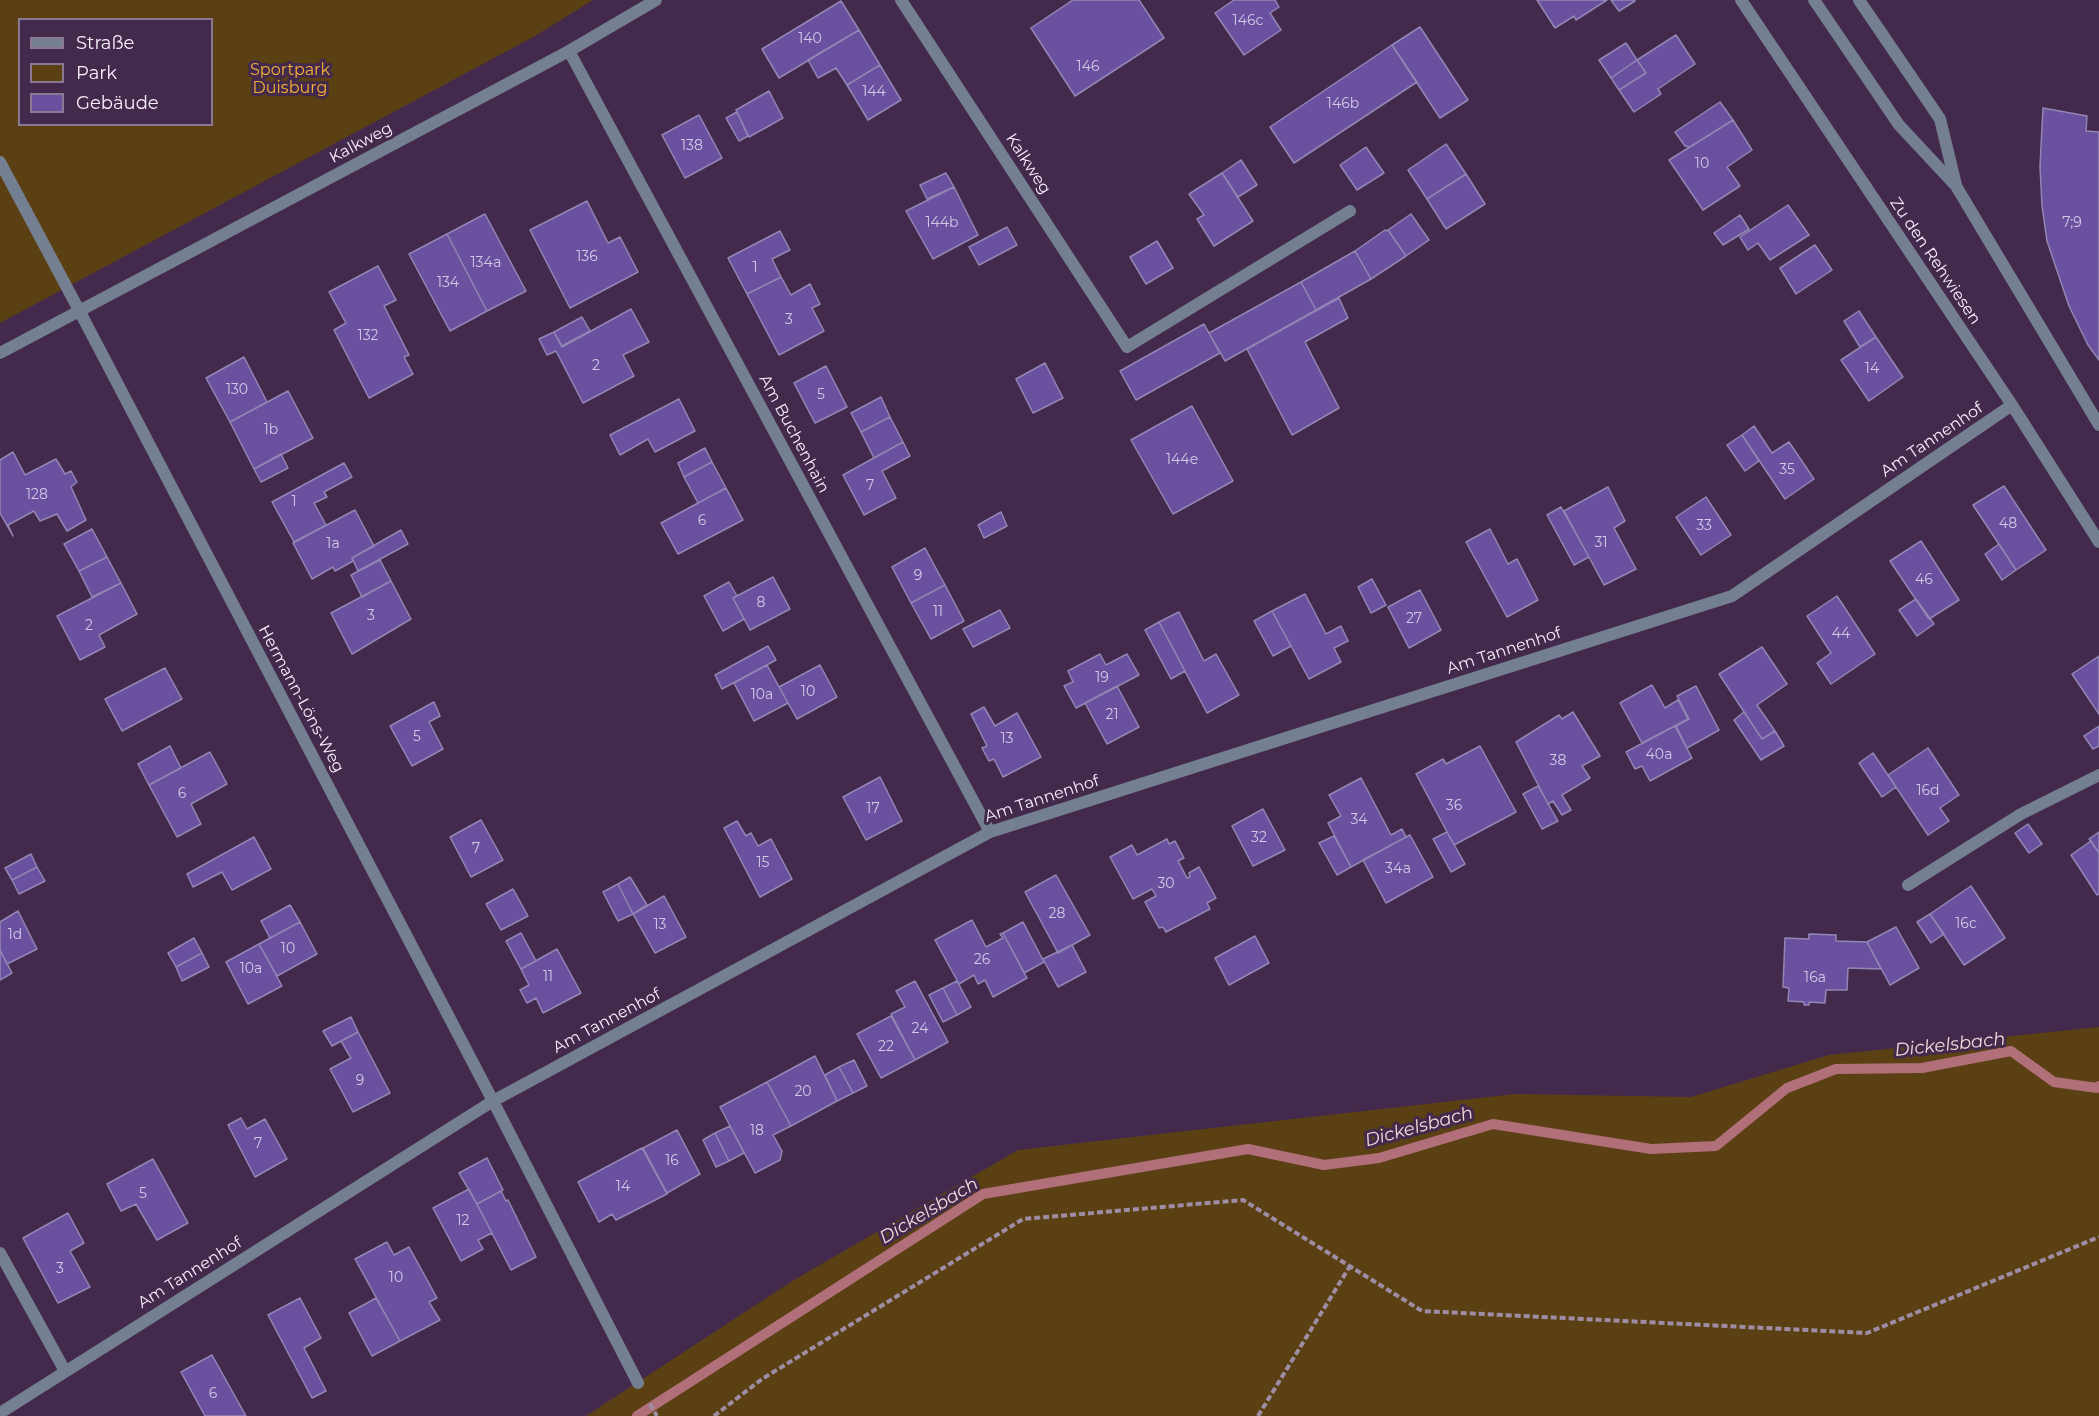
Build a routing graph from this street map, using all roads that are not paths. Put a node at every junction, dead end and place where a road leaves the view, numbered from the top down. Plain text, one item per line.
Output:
1 (656, 0) edge
2 (901, 0) edge
3 (1741, 0) edge
4 (1814, 0) edge
5 (1859, 0) edge
6 (569, 51) junction
7 (0, 162) edge
8 (1956, 186) junction
9 (1350, 211) dead end
10 (80, 312) junction
11 (0, 353) edge
12 (2013, 405) junction
13 (2099, 425) edge
14 (2099, 542) edge
15 (2099, 775) edge
16 (990, 832) junction
17 (1908, 885) dead end
18 (494, 1101) junction
19 (0, 1253) edge
20 (65, 1371) junction
21 (638, 1383) dead end
22 (0, 1413) edge

1 - 6 street, Kalkweg
2 - 9 street, Kalkweg
3 - 12 street, Zu den Rehwiesen
4 - 8 street
5 - 8 street
6 - 10 street, Kalkweg
6 - 16 street, Am Buchenhain
7 - 10 street
8 - 13 street
10 - 11 street, Kalkweg
10 - 18 street, Hermann-Löns-Weg
12 - 14 street, Zu den Rehwiesen
12 - 16 street, Am Tannenhof
15 - 17 street
16 - 18 street, Am Tannenhof
18 - 20 street, Am Tannenhof
18 - 21 street, Hermann-Löns-Weg
19 - 20 street
20 - 22 street, Am Tannenhof

